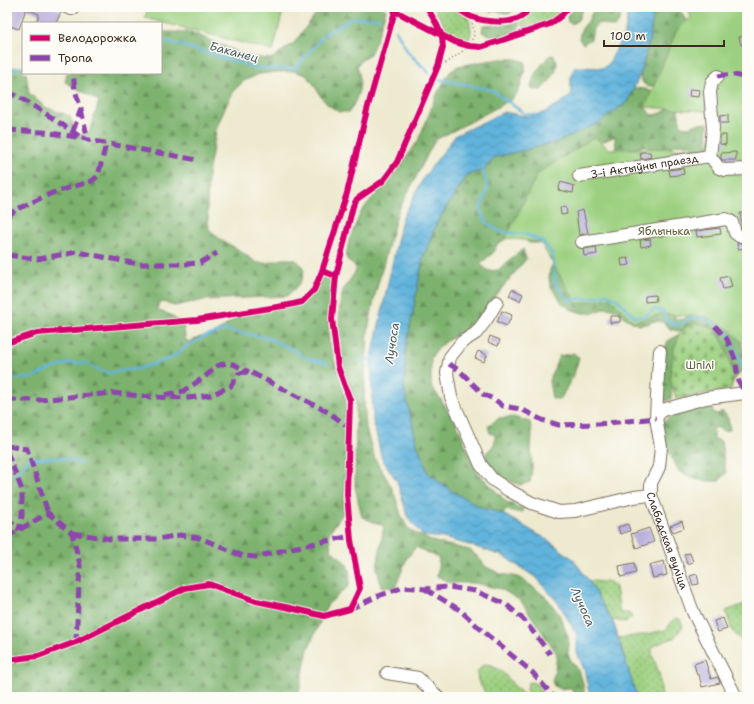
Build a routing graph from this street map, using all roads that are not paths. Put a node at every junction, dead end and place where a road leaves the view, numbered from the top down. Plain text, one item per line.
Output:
1 (718, 76) dead end
2 (710, 156) junction
3 (747, 169) edge
4 (579, 176) dead end
5 (747, 235) edge
6 (582, 242) dead end
7 (497, 302) dead end
8 (660, 351) dead end
9 (747, 394) edge
10 (656, 418) junction
11 (651, 495) junction
12 (387, 673) dead end
13 (438, 697) edge
14 (736, 697) edge

1 - 2 street, 3-і Актыўны праезд
2 - 3 street, 3-і Актыўны праезд
2 - 4 street, 3-і Актыўны праезд
5 - 6 street
7 - 11 street
8 - 10 street, Слабадская вуліца
9 - 10 street
10 - 11 street, Слабадская вуліца
11 - 14 street, Слабадская вуліца
12 - 13 street

